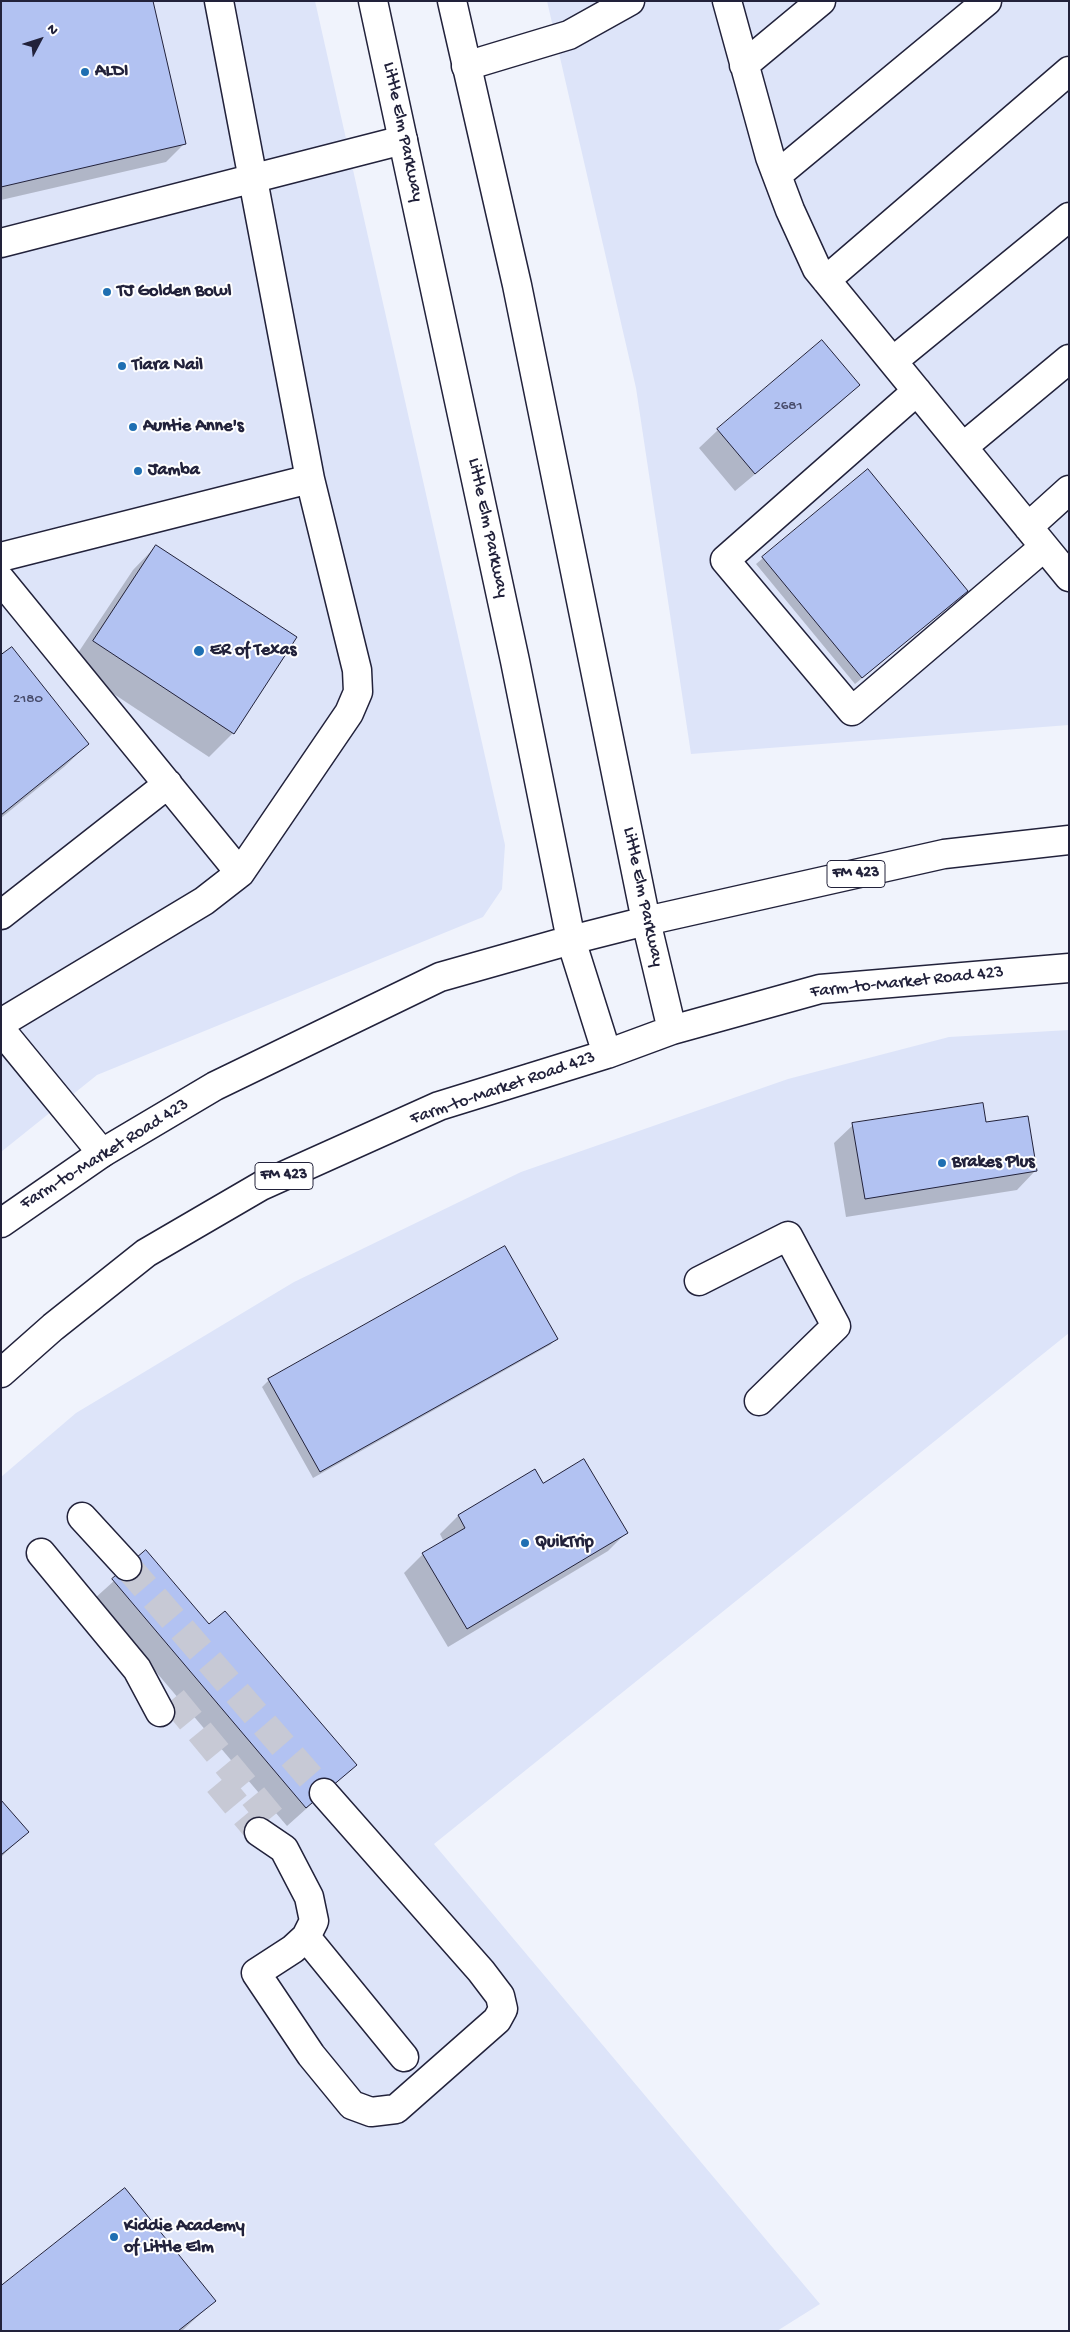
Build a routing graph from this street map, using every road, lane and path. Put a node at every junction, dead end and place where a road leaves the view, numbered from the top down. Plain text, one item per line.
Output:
1 (219, 1) edge
2 (373, 1) edge
3 (452, 1) edge
4 (630, 1) edge
5 (727, 1) edge
6 (821, 1) edge
7 (987, 1) edge
8 (744, 65) junction
9 (466, 66) junction
10 (1069, 71) edge
11 (403, 140) junction
12 (777, 175) junction
13 (253, 178) junction
14 (1069, 217) edge
15 (1, 243) edge
16 (826, 280) junction
17 (1069, 359) edge
18 (893, 361) junction
19 (917, 391) junction
20 (963, 447) junction
21 (310, 478) junction
22 (1069, 490) edge
23 (1036, 537) junction
24 (1, 557) edge
25 (1069, 577) edge
26 (1, 580) edge
27 (168, 784) junction
28 (1069, 840) edge
29 (240, 873) junction
30 (1, 915) edge
31 (646, 921) junction
32 (571, 940) junction
33 (1069, 968) edge
34 (1, 1023) edge
35 (1, 1030) edge
36 (672, 1030) junction
37 (607, 1054) junction
38 (102, 1153) junction
39 (1, 1223) edge
40 (700, 1281) dead end
41 (1, 1373) edge
42 (759, 1401) dead end
43 (82, 1517) dead end
44 (41, 1553) dead end
45 (127, 1566) tunnel mouth
46 (166, 1706) tunnel mouth
47 (324, 1793) tunnel mouth
48 (266, 1827) tunnel mouth
49 (306, 1937) junction
50 (404, 2056) dead end

1 - 13 main road
2 - 11 main road, Little Elm Parkway
3 - 9 main road, Little Elm Parkway
4 - 9 main road
5 - 8 main road
6 - 8 main road
7 - 12 main road
8 - 12 main road
9 - 31 main road, Little Elm Parkway
10 - 16 main road
11 - 13 main road
11 - 32 main road, Little Elm Parkway
12 - 16 main road
13 - 15 main road
13 - 21 main road
14 - 18 main road
16 - 18 main road
17 - 20 main road
18 - 19 main road
19 - 20 main road
19 - 23 main road
20 - 23 main road
21 - 24 main road
21 - 29 main road
22 - 23 main road
23 - 25 main road
26 - 27 main road
27 - 29 main road
27 - 30 main road
28 - 31 main road, Farm-to-Market Road 423 / FM 423
29 - 34 main road
31 - 32 main road, Farm-to-Market Road 423 / FM 423
31 - 36 main road, Little Elm Parkway
32 - 37 main road, Little Elm Parkway
32 - 38 main road, Farm-to-Market Road 423 / FM 423
33 - 36 main road, Farm-to-Market Road 423 / FM 423
35 - 38 main road
36 - 37 main road, Farm-to-Market Road 423 / FM 423
37 - 41 main road, Farm-to-Market Road 423 / FM 423
38 - 39 main road, Farm-to-Market Road 423 / FM 423
40 - 42 main road
43 - 45 main road
44 - 46 main road
47 - 49 main road
48 - 49 main road
49 - 50 main road

